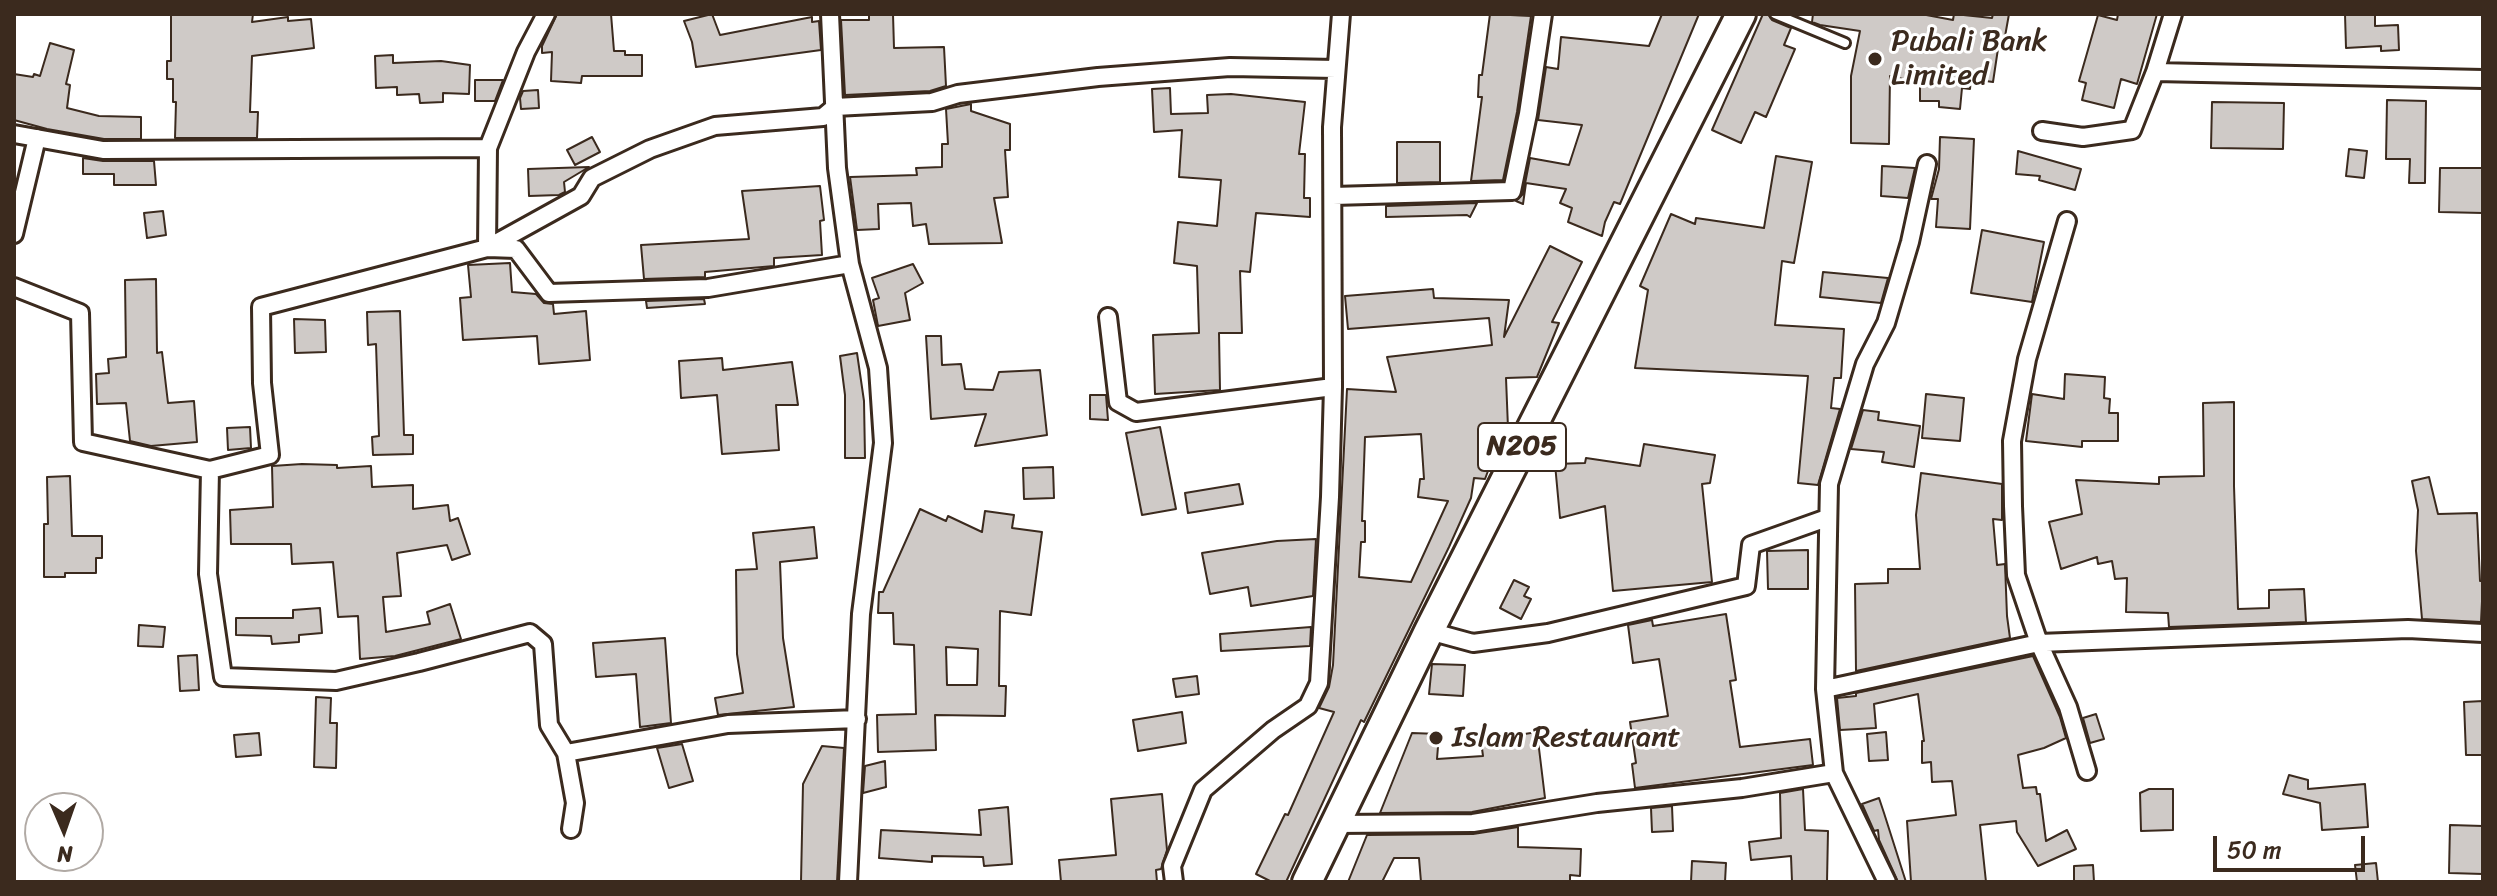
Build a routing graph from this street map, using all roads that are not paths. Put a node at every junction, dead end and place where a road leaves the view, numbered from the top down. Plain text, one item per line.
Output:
1 (546, 14) edge
2 (830, 14) edge
3 (1341, 14) edge
4 (1543, 14) edge
5 (1741, 14) edge
6 (1775, 14) edge
7 (2173, 14) edge
8 (1845, 43) dead end
9 (1336, 69) junction
10 (2155, 72) junction
11 (2483, 79) edge
12 (835, 107) junction
13 (2042, 131) dead end
14 (14, 134) edge
15 (37, 138) junction
16 (488, 148) junction
17 (1927, 164) dead end
18 (1333, 196) junction
19 (2067, 221) dead end
20 (14, 234) edge
21 (487, 248) junction
22 (850, 264) junction
23 (14, 287) edge
24 (1108, 317) dead end
25 (1333, 387) junction
26 (210, 470) junction
27 (1827, 518) junction
28 (1429, 631) junction
29 (2483, 633) edge
30 (2039, 643) junction
31 (1825, 689) junction
32 (857, 719) junction
33 (566, 753) junction
34 (2087, 771) dead end
35 (1834, 773) junction
36 (1334, 824) junction
37 (571, 829) dead end
38 (848, 882) edge
39 (1174, 882) edge
40 (1307, 882) edge
41 (1887, 882) edge

1 - 16 street
2 - 12 street
3 - 9 street
4 - 18 street
5 - 28 highway, N205
6 - 8 lane
7 - 10 street
9 - 12 street
9 - 18 street
10 - 11 street
10 - 13 street
12 - 21 street
12 - 22 street
14 - 15 street
15 - 16 street
15 - 20 street
16 - 21 street
17 - 27 street
18 - 25 street
19 - 30 street
21 - 22 street
21 - 26 street
22 - 32 street
23 - 26 street
24 - 25 street
25 - 39 street
26 - 33 street
27 - 28 street
27 - 31 street
28 - 36 highway, N205
29 - 30 street
30 - 31 street
30 - 34 street
31 - 35 street
32 - 33 street
32 - 38 street
33 - 37 street
35 - 36 street
35 - 41 street
36 - 40 highway, N205

